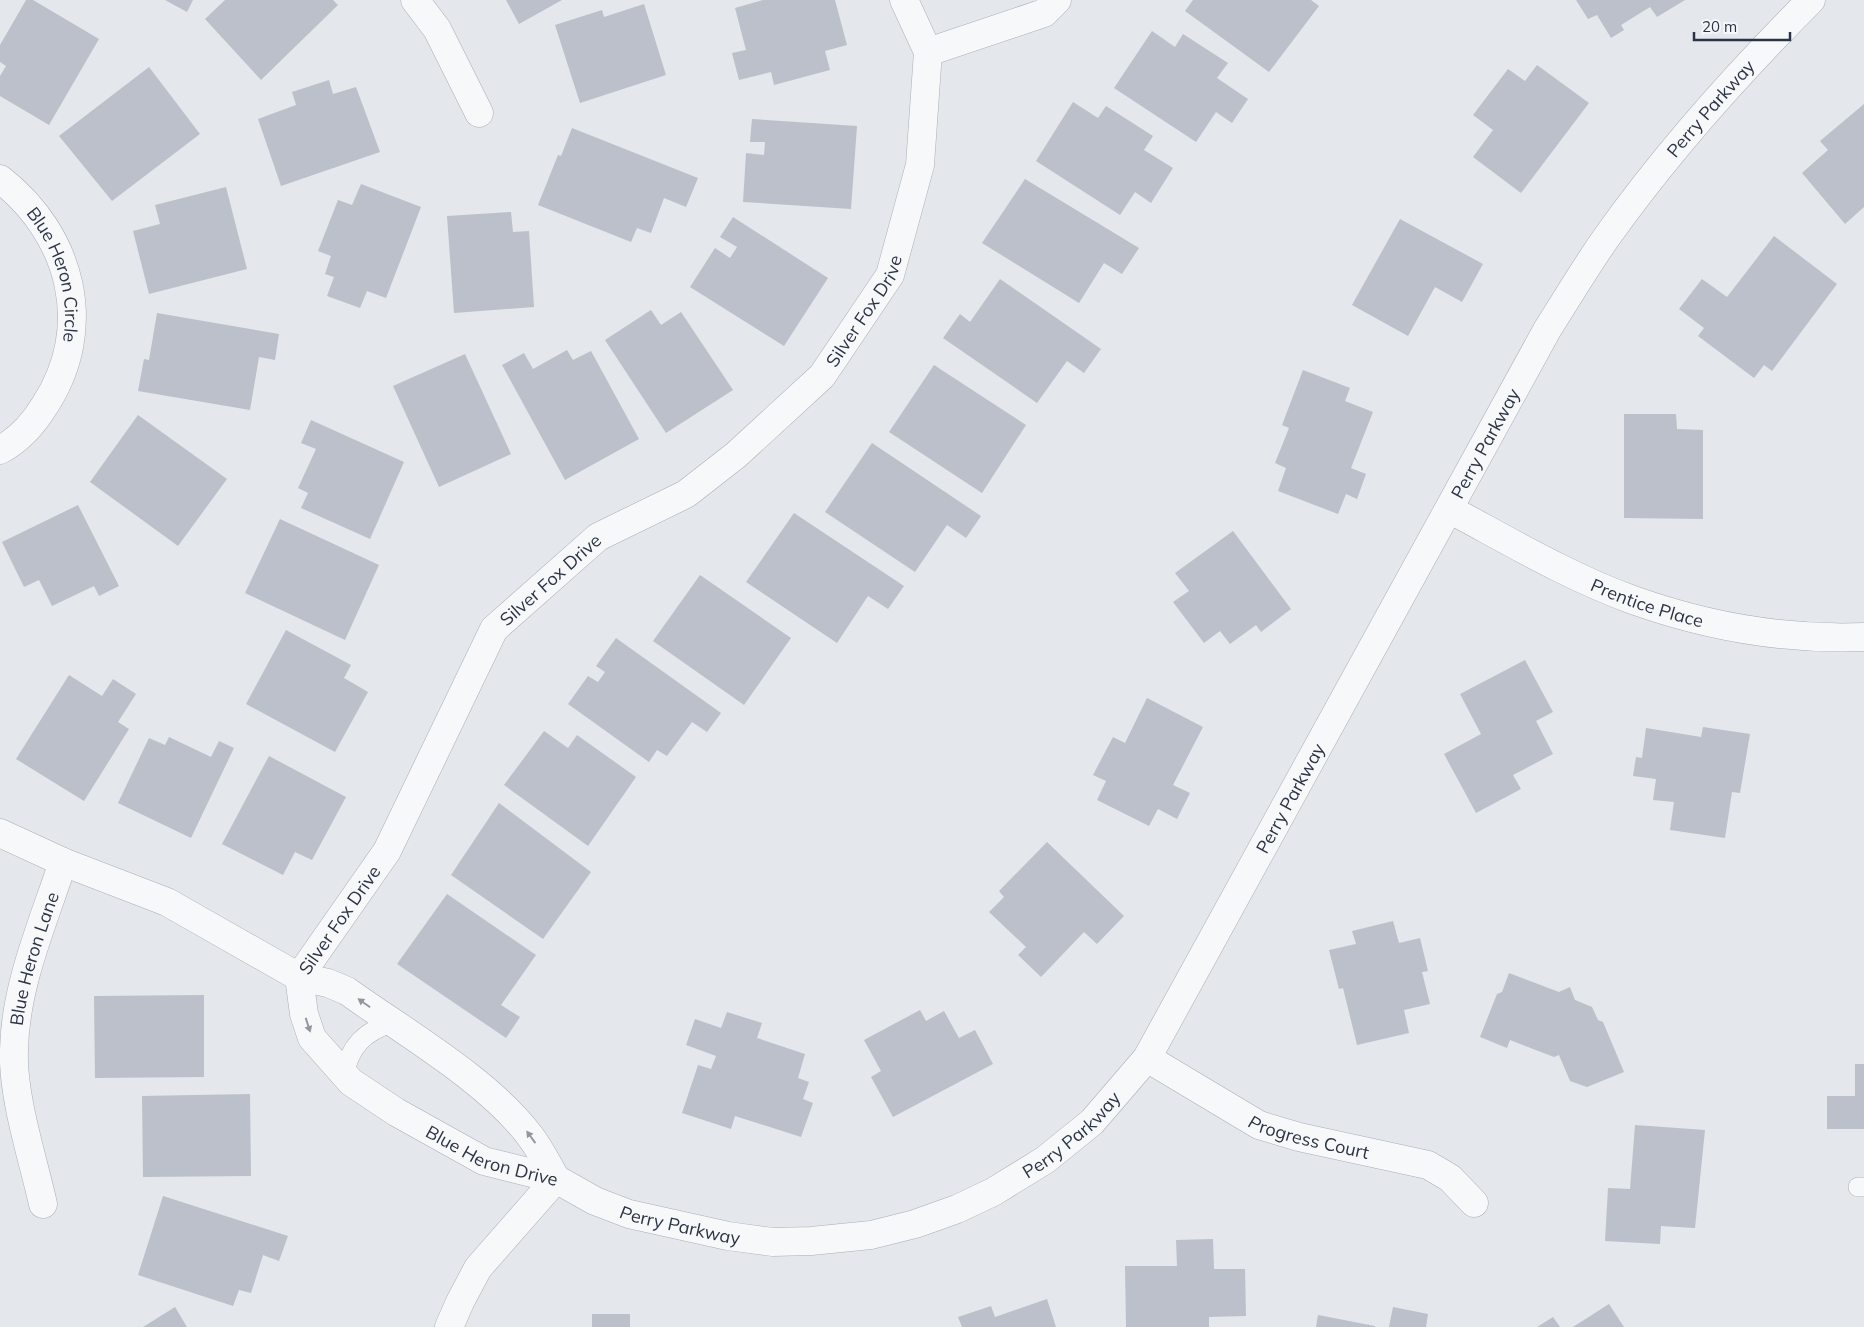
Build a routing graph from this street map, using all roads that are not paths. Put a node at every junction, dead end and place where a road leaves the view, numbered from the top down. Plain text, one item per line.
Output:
1 (415, 0) edge
2 (904, 0) edge
3 (1057, 0) edge
4 (1811, 0) edge
5 (928, 52) junction
6 (479, 113) dead end
7 (0, 179) edge
8 (0, 450) edge
9 (1449, 509) junction
10 (1864, 637) edge
11 (0, 833) edge
12 (63, 862) junction
13 (299, 977) junction
14 (391, 1023) junction
15 (1147, 1058) junction
16 (344, 1075) junction
17 (556, 1179) junction
18 (1474, 1203) dead end
19 (43, 1204) dead end
20 (449, 1327) edge

1 - 6 street
2 - 5 street, Silver Fox Drive
3 - 5 street
4 - 9 street, Perry Parkway
5 - 13 street, Silver Fox Drive
7 - 8 street, Blue Heron Circle
9 - 10 street, Prentice Place
9 - 15 street, Perry Parkway
11 - 12 street, Silver Fox Drive
12 - 13 street, Silver Fox Drive
12 - 19 street, Blue Heron Lane
14 -> 13 street, Blue Heron Drive
13 -> 16 street, Blue Heron Drive
14 - 16 lane
17 -> 14 street, Blue Heron Drive
15 - 17 street, Perry Parkway
15 - 18 street, Progress Court
16 - 17 street, Blue Heron Drive
17 - 20 street

